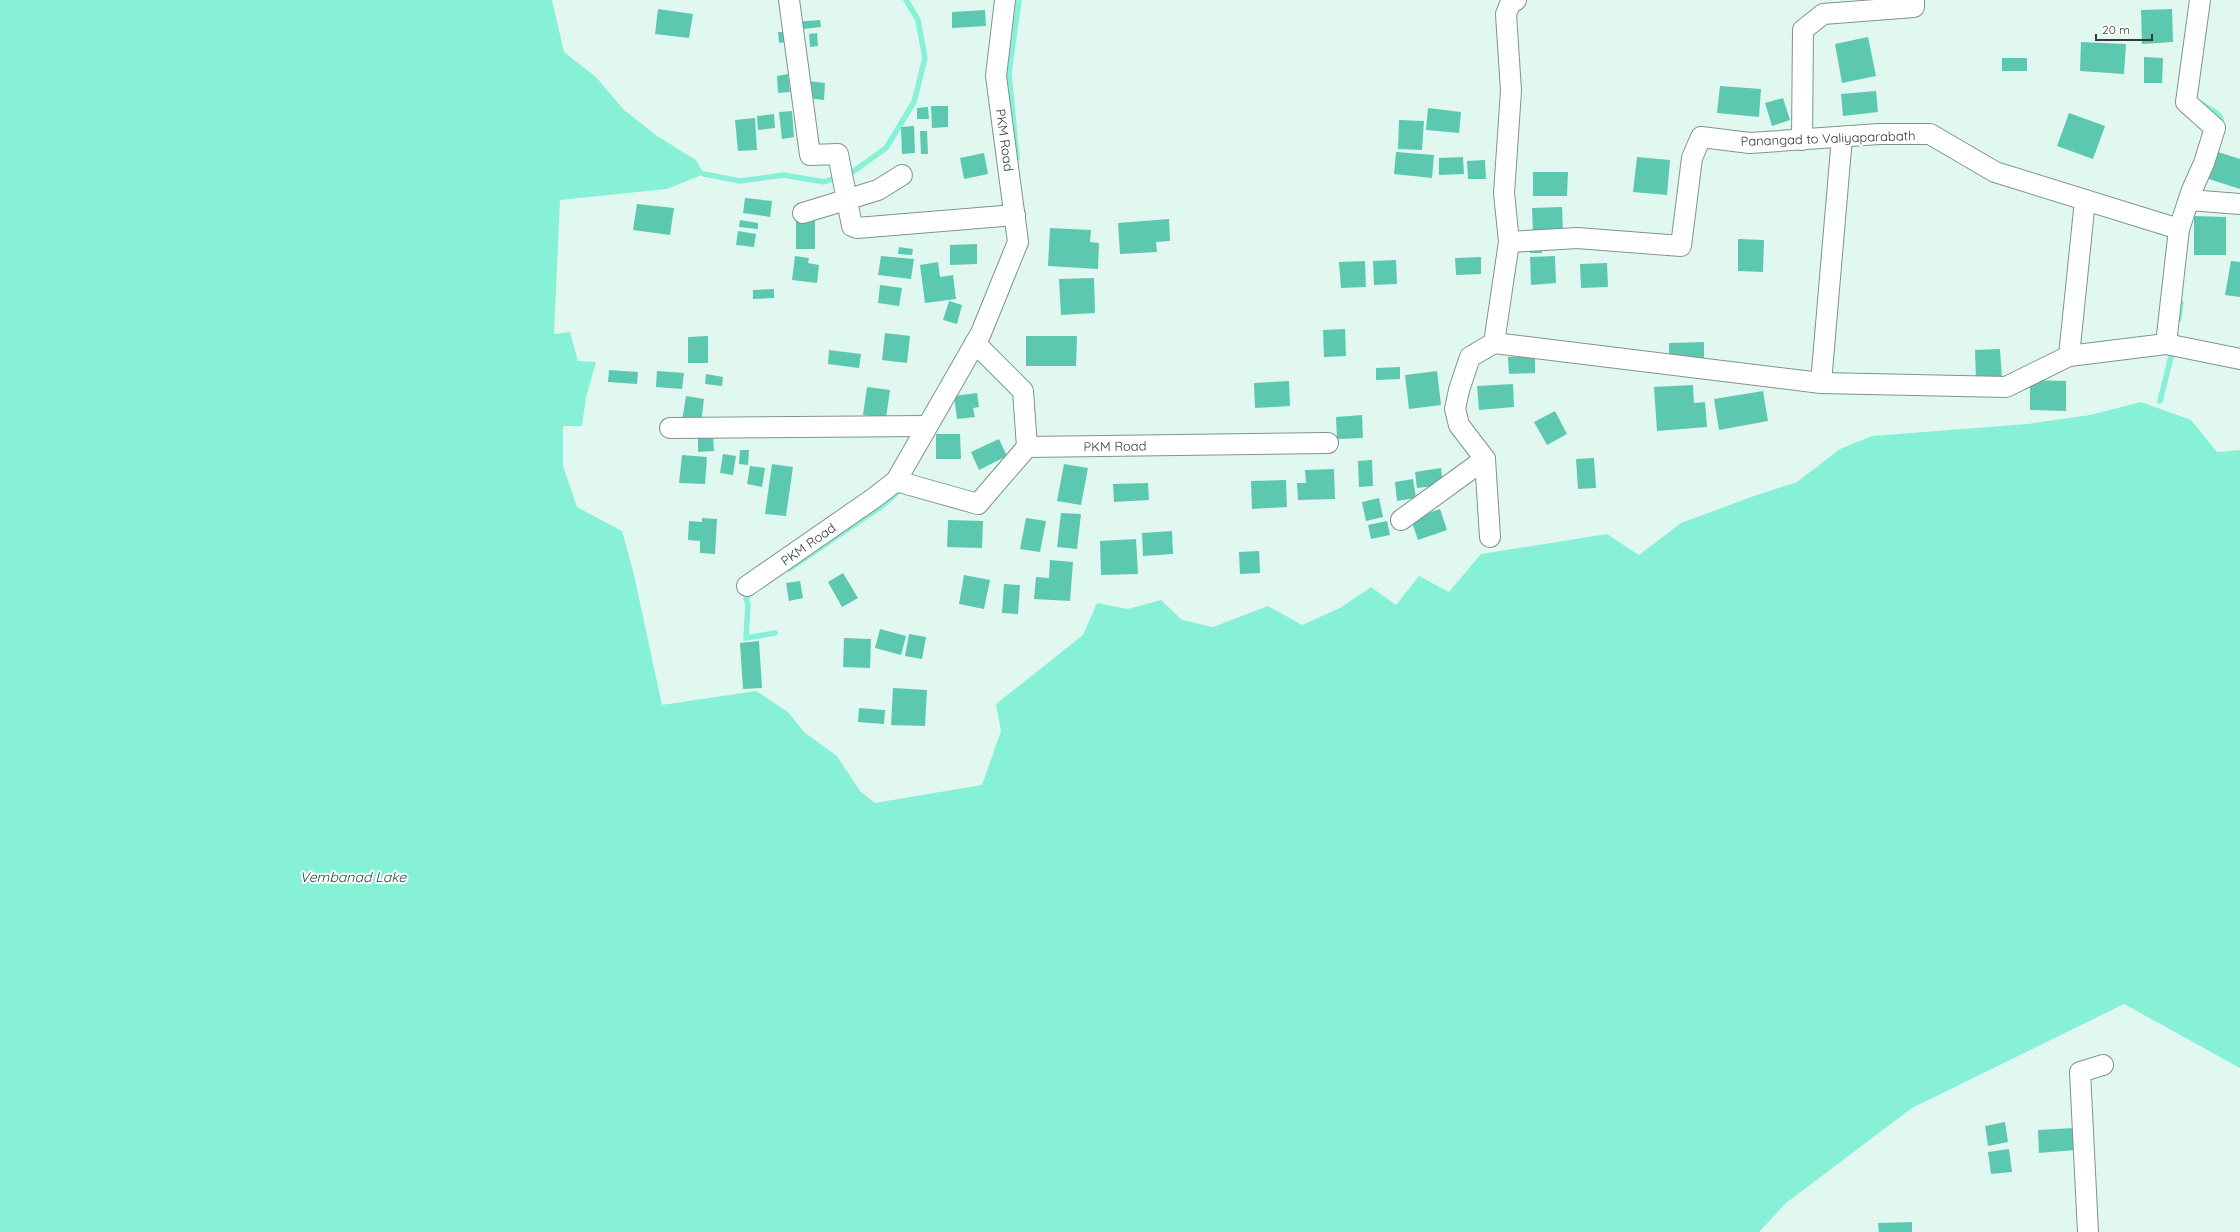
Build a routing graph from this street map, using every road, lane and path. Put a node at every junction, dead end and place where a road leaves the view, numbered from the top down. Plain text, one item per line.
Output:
1 (789, 0) edge
2 (1005, 0) edge
3 (1516, 0) edge
4 (1914, 0) edge
5 (2200, 0) edge
6 (1842, 137) junction
7 (1802, 140) junction
8 (902, 175) dead end
9 (847, 200) junction
10 (2085, 200) junction
11 (2189, 200) junction
12 (2240, 204) edge
13 (804, 214) dead end
14 (1015, 215) junction
15 (2179, 229) junction
16 (1509, 242) junction
17 (975, 343) junction
18 (1494, 343) junction
19 (2166, 344) junction
20 (2069, 356) junction
21 (2240, 358) edge
22 (1821, 383) junction
23 (927, 426) junction
24 (670, 428) dead end
25 (1328, 443) dead end
26 (1027, 447) junction
27 (1485, 459) junction
28 (896, 480) junction
29 (1401, 520) dead end
30 (1490, 537) dead end
31 (747, 586) dead end
32 (2103, 1065) dead end
33 (2088, 1232) edge

1 - 9 street
2 - 14 street, PKM Road
3 - 16 street
4 - 7 street
5 - 11 street
6 - 7 street, Panangad to Valiyaparabath
6 - 10 street, Panangad to Valiyaparabath
6 - 22 street
7 - 16 street, Panangad to Valiyaparabath
8 - 9 street
9 - 13 street
9 - 14 street
10 - 15 street, Panangad to Valiyaparabath
10 - 20 street
11 - 12 street
11 - 15 street
14 - 17 street, PKM Road
15 - 19 street
16 - 18 street
17 - 23 street, PKM Road
17 - 26 street
18 - 22 street
18 - 27 street
19 - 20 street
19 - 21 street
20 - 22 street
23 - 24 street
23 - 28 street, PKM Road
25 - 26 street, PKM Road
26 - 28 street
27 - 29 street
27 - 30 street
28 - 31 street, PKM Road
32 - 33 street

